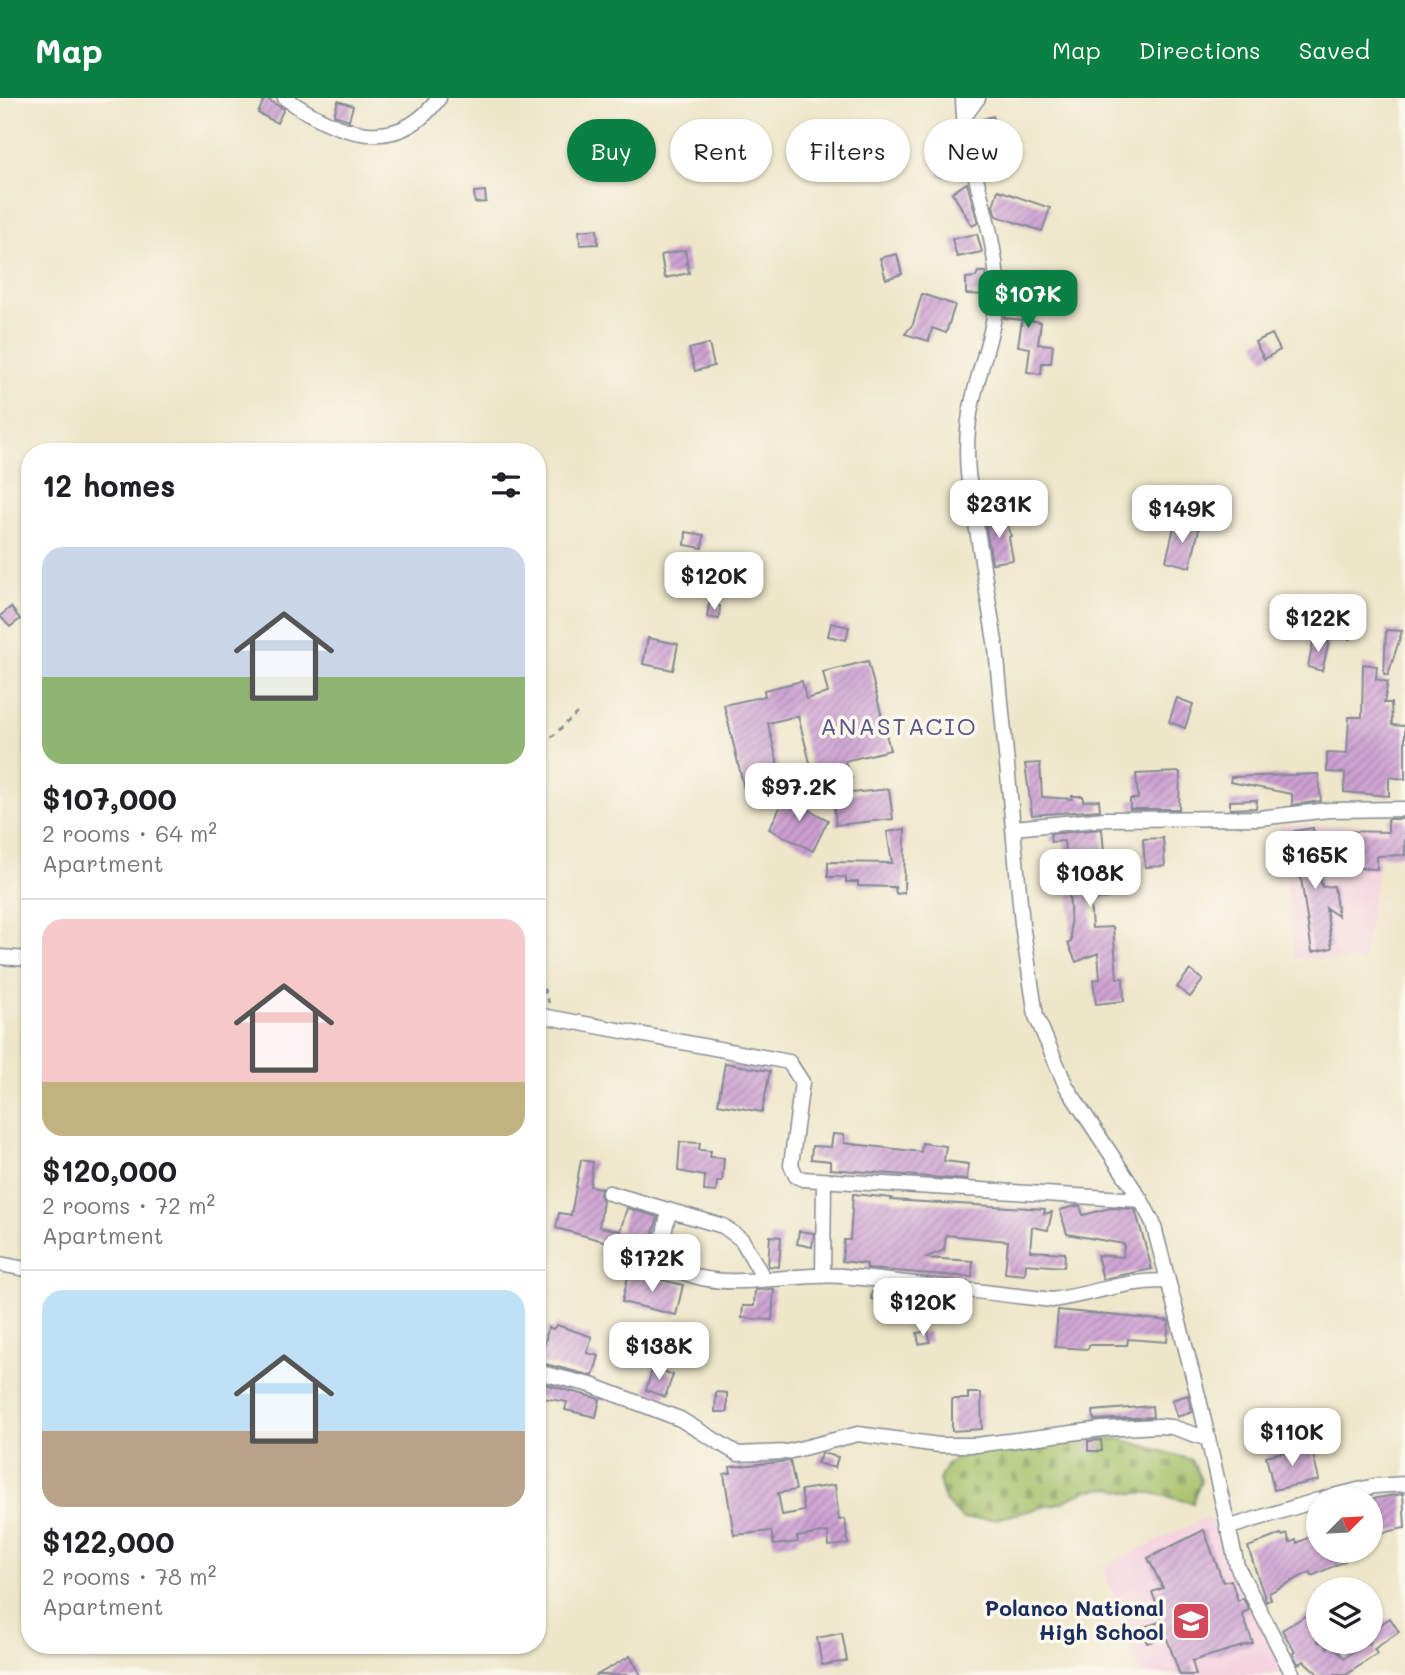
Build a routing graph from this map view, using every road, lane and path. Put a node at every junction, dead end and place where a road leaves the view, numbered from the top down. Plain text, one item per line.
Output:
1 (285, 98) edge
2 (439, 98) edge
3 (963, 98) edge
4 (978, 98) edge
5 (963, 118) junction
6 (577, 713) dead end
7 (546, 742) edge
8 (856, 776) dead end
9 (762, 789) dead end
10 (1405, 809) edge
11 (1014, 828) junction
12 (0, 957) edge
13 (21, 958) edge
14 (546, 1017) edge
15 (824, 1181) junction
16 (609, 1193) dead end
17 (1141, 1200) junction
18 (669, 1210) junction
19 (0, 1264) edge
20 (21, 1268) edge
21 (823, 1276) junction
22 (764, 1279) junction
23 (1168, 1281) junction
24 (546, 1374) edge
25 (1208, 1438) junction
26 (1405, 1484) edge
27 (1375, 1486) edge
28 (1306, 1504) edge
29 (1227, 1528) junction
30 (1293, 1675) edge

1 - 2 street
3 - 5 street
4 - 5 street
5 - 11 street
6 - 7 path
8 - 9 path
10 - 11 street
11 - 17 street
12 - 13 street
14 - 15 street
15 - 17 street
15 - 21 street
16 - 18 street
17 - 23 street
18 - 22 street
18 - 22 street
19 - 20 street
21 - 22 street
21 - 23 street
23 - 25 street
24 - 25 street
25 - 29 street
26 - 27 street
28 - 29 street
29 - 30 street

